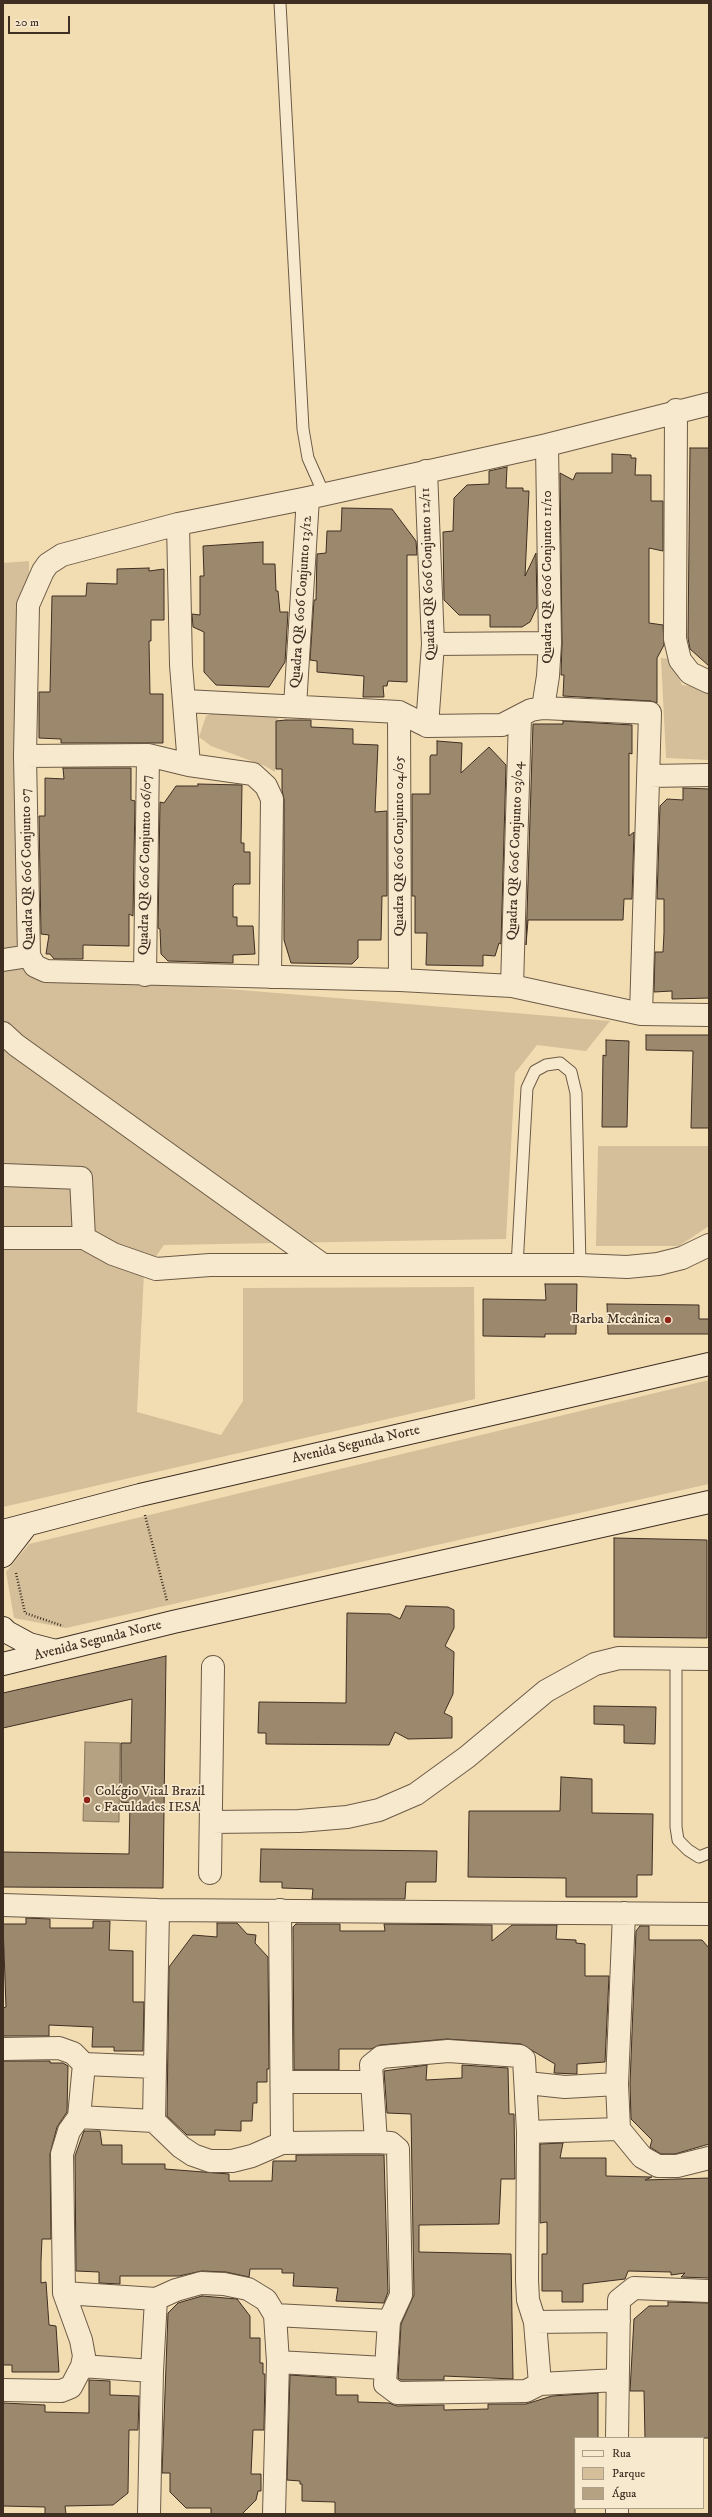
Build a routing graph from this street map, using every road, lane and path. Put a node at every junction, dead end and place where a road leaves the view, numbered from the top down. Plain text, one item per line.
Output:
1 (280, 3) edge
2 (709, 404) edge
3 (676, 410) junction
4 (547, 445) junction
5 (426, 471) junction
6 (316, 496) junction
7 (178, 524) junction
8 (550, 643) junction
9 (433, 644) junction
10 (709, 682) edge
11 (185, 701) junction
12 (295, 706) junction
13 (543, 708) junction
14 (399, 712) junction
15 (520, 716) junction
16 (427, 726) junction
17 (148, 755) junction
18 (25, 756) junction
19 (189, 765) junction
20 (709, 775) edge
21 (649, 776) junction
22 (11, 957) edge
23 (145, 975) junction
24 (270, 977) junction
25 (400, 980) junction
26 (512, 986) junction
27 (640, 1014) junction
28 (709, 1016) edge
29 (3, 1033) edge
30 (3, 1175) edge
31 (3, 1238) edge
32 (84, 1238) junction
33 (709, 1245) edge
34 (323, 1265) junction
35 (580, 1265) junction
36 (517, 1266) junction
37 (709, 1364) edge
38 (140, 1495) junction
39 (709, 1502) edge
40 (27, 1525) junction
41 (3, 1531) edge
42 (11, 1562) edge
43 (173, 1622) junction
44 (3, 1628) edge
45 (70, 1629) dead end
46 (58, 1652) junction
47 (709, 1658) edge
48 (676, 1659) junction
49 (3, 1664) edge
50 (213, 1667) dead end
51 (211, 1822) junction
52 (709, 1854) edge
53 (210, 1873) dead end
54 (3, 1905) edge
55 (158, 1910) junction
56 (280, 1910) junction
57 (624, 1913) junction
58 (709, 1914) edge
59 (3, 2049) edge
60 (84, 2064) junction
61 (155, 2068) junction
62 (283, 2082) junction
63 (371, 2082) junction
64 (526, 2083) junction
65 (618, 2084) junction
66 (79, 2117) junction
67 (154, 2121) junction
68 (619, 2129) junction
69 (528, 2132) junction
70 (376, 2142) junction
71 (282, 2143) junction
72 (709, 2158) edge
73 (709, 2290) edge
74 (64, 2293) junction
75 (156, 2299) junction
76 (275, 2315) junction
77 (389, 2321) junction
78 (618, 2321) junction
79 (535, 2322) junction
80 (278, 2362) junction
81 (82, 2366) junction
82 (384, 2368) junction
83 (152, 2371) junction
84 (617, 2380) junction
85 (540, 2384) junction
86 (3, 2390) edge
87 (617, 2437) edge
88 (149, 2514) edge
89 (274, 2514) edge

1 - 6 lane
2 - 3 street, Quadra QR 606 Conjunto 07
3 - 4 street, Quadra QR 606 Conjunto 07
3 - 10 street
4 - 5 street, Quadra QR 606 Conjunto 07
4 - 8 street, Quadra QR 606 Conjunto 11/10
5 - 6 street, Quadra QR 606 Conjunto 07
5 - 9 street, Quadra QR 606 Conjunto 12/11
6 - 7 street, Quadra QR 606 Conjunto 07
6 - 12 street, Quadra QR 606 Conjunto 13/12
7 - 11 street
7 - 18 street, Quadra QR 606 Conjunto 07
8 - 9 street
8 - 13 street, Quadra QR 606 Conjunto 11/10
9 - 16 street, Quadra QR 606 Conjunto 12/11
11 - 12 street
11 - 19 street
12 - 14 street
13 - 15 street
13 - 21 street
14 - 16 street
14 - 25 street, Quadra QR 606 Conjunto 04/05
15 - 16 street
15 - 26 street, Quadra QR 606 Conjunto 03/04
17 - 18 street
17 - 19 street
17 - 23 street, Quadra QR 606 Conjunto 06/07
18 - 22 street, Quadra QR 606 Conjunto 07
19 - 24 street
20 - 21 street
21 - 27 street
22 - 23 street, Quadra QR 606 Conjunto 07
23 - 24 street, Quadra QR 606 Conjunto 07
24 - 25 street, Quadra QR 606 Conjunto 07
25 - 26 street, Quadra QR 606 Conjunto 07
26 - 27 street, Quadra QR 606 Conjunto 07
27 - 28 street, Quadra QR 606 Conjunto 07
29 - 34 street
30 - 32 street
31 - 32 street
32 - 34 street
33 - 35 street
34 - 36 street
35 - 36 street
35 - 36 lane
37 - 38 street, Avenida Segunda Norte
38 - 40 street, Avenida Segunda Norte
38 - 43 path
39 - 43 street, Avenida Segunda Norte
40 - 41 street, Avenida Segunda Norte
40 - 42 street
42 - 45 path
43 - 46 street, Avenida Segunda Norte
44 - 46 street
46 - 49 street, Avenida Segunda Norte
47 - 48 street
48 - 51 street
48 - 52 lane
50 - 51 street
51 - 53 street
54 - 55 street
55 - 56 street
55 - 61 street
56 - 57 street
56 - 62 street
57 - 58 street
57 - 65 street
59 - 60 street
60 - 61 street
60 - 66 street
61 - 67 street
62 - 63 street
62 - 71 street
63 - 64 street
63 - 70 street
64 - 65 street
64 - 69 street
65 - 68 street
66 - 67 street
66 - 74 street
67 - 71 street
68 - 69 street
68 - 72 street
69 - 79 street
70 - 71 street
70 - 77 street
73 - 78 street
74 - 75 street
74 - 81 street
75 - 76 street
75 - 83 street
76 - 77 street
76 - 80 street
77 - 82 street
78 - 79 street
78 - 84 street
79 - 85 street
80 - 82 street
80 - 89 street
81 - 83 street
81 - 86 street
82 - 85 street
83 - 88 street
84 - 85 street
84 - 87 street

